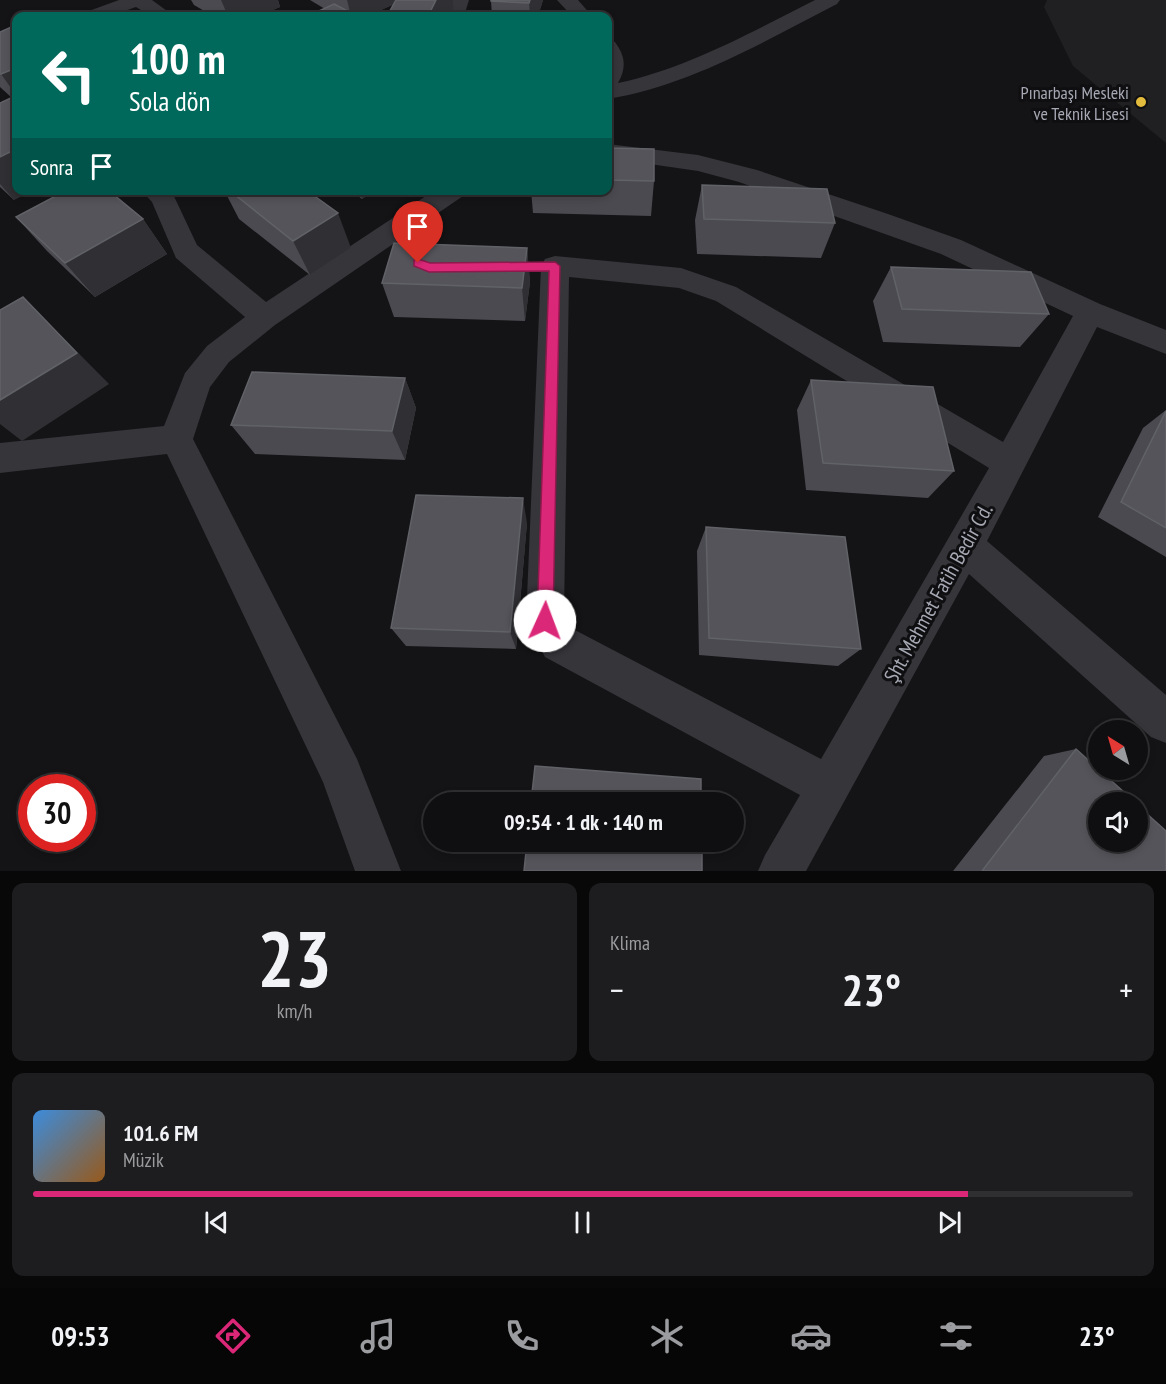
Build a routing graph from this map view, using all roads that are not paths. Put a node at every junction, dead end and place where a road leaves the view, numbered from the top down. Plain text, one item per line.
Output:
1 (138, 0) edge
2 (567, 0) edge
3 (830, 0) edge
4 (104, 12) edge
5 (158, 12) edge
6 (578, 12) edge
7 (612, 55) edge
8 (612, 74) edge
9 (612, 91) edge
10 (612, 151) edge
11 (159, 195) edge
12 (449, 195) edge
13 (1090, 312) junction
14 (265, 317) junction
15 (1166, 342) edge
16 (176, 439) junction
17 (0, 458) edge
18 (1010, 463) junction
19 (965, 546) junction
20 (1166, 722) edge
21 (830, 788) junction
22 (378, 871) edge
23 (781, 871) edge

1 - 4 street
1 - 5 street
2 - 6 street
3 - 9 street
7 - 8 street
10 - 13 street
11 - 14 street
12 - 14 street
13 - 15 street
13 - 18 street, Şht. Mehmet Fatih Bedir Cd.
14 - 16 street
16 - 17 street
16 - 22 street
18 - 19 street, Şht. Mehmet Fatih Bedir Cd.
18 - 21 street
19 - 20 street
19 - 21 street, Şht. Mehmet Fatih Bedir Cd.
21 - 23 street, Şht. Mehmet Fatih Bedir Cd.

